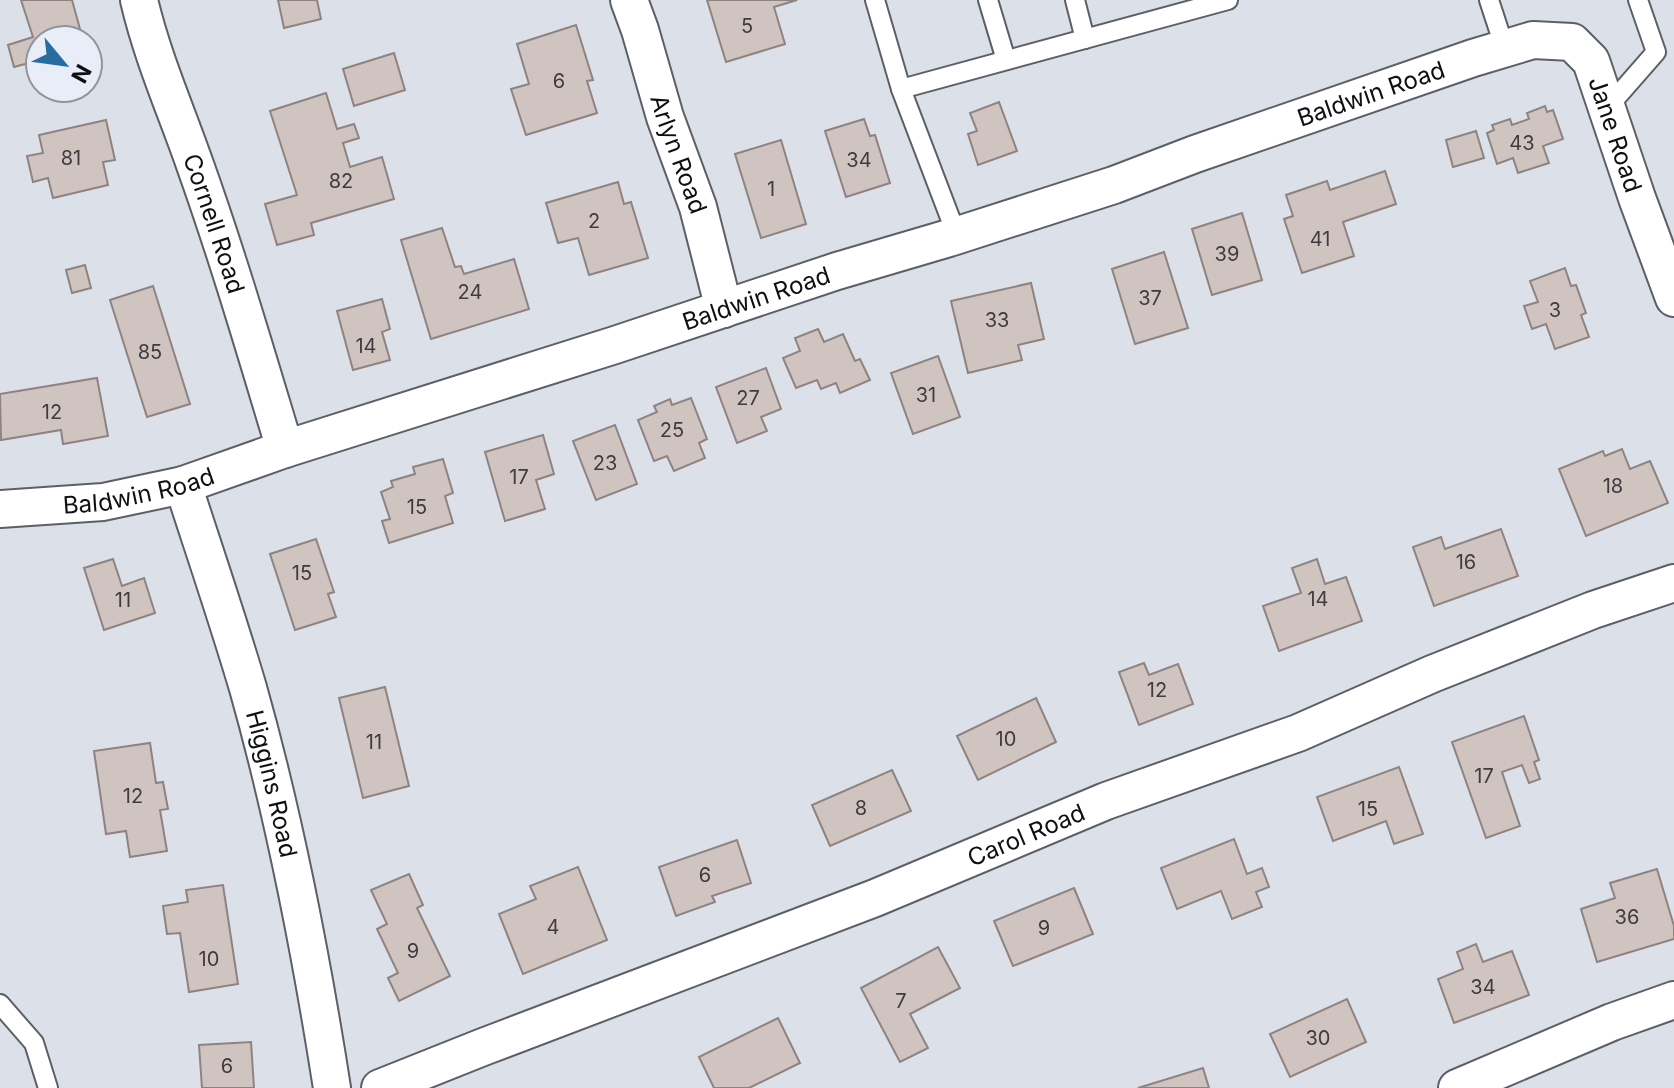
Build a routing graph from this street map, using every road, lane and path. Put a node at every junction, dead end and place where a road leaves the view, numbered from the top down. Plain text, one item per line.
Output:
1 (139, 0) edge
2 (629, 0) edge
3 (875, 0) edge
4 (988, 0) edge
5 (1075, 0) edge
6 (1228, 0) edge
7 (1489, 0) edge
8 (1638, 0) edge
9 (1178, 6) edge
10 (1085, 39) junction
11 (1505, 49) junction
12 (1006, 60) junction
13 (901, 89) junction
14 (1607, 108) junction
15 (957, 236) junction
16 (1674, 298) edge
17 (724, 309) junction
18 (285, 449) junction
19 (183, 485) junction
20 (0, 509) edge
21 (1674, 583) edge
22 (1674, 1000) edge
23 (0, 1004) edge
24 (48, 1088) edge
25 (332, 1088) edge
26 (380, 1088) edge
27 (1457, 1088) edge

1 - 18 street, Cornell Road
2 - 17 street, Arlyn Road
3 - 13 lane
4 - 12 lane
5 - 10 lane
6 - 9 lane
7 - 11 lane
8 - 14 lane
9 - 10 lane
10 - 12 lane
11 - 14 street, Jane Road
11 - 15 street, Baldwin Road
12 - 13 lane
13 - 15 lane
14 - 16 street, Jane Road
15 - 17 street, Baldwin Road
17 - 18 street, Baldwin Road
18 - 19 street, Baldwin Road
19 - 20 street, Baldwin Road
19 - 25 street, Higgins Road
21 - 26 street, Carol Road
22 - 27 street
23 - 24 lane

